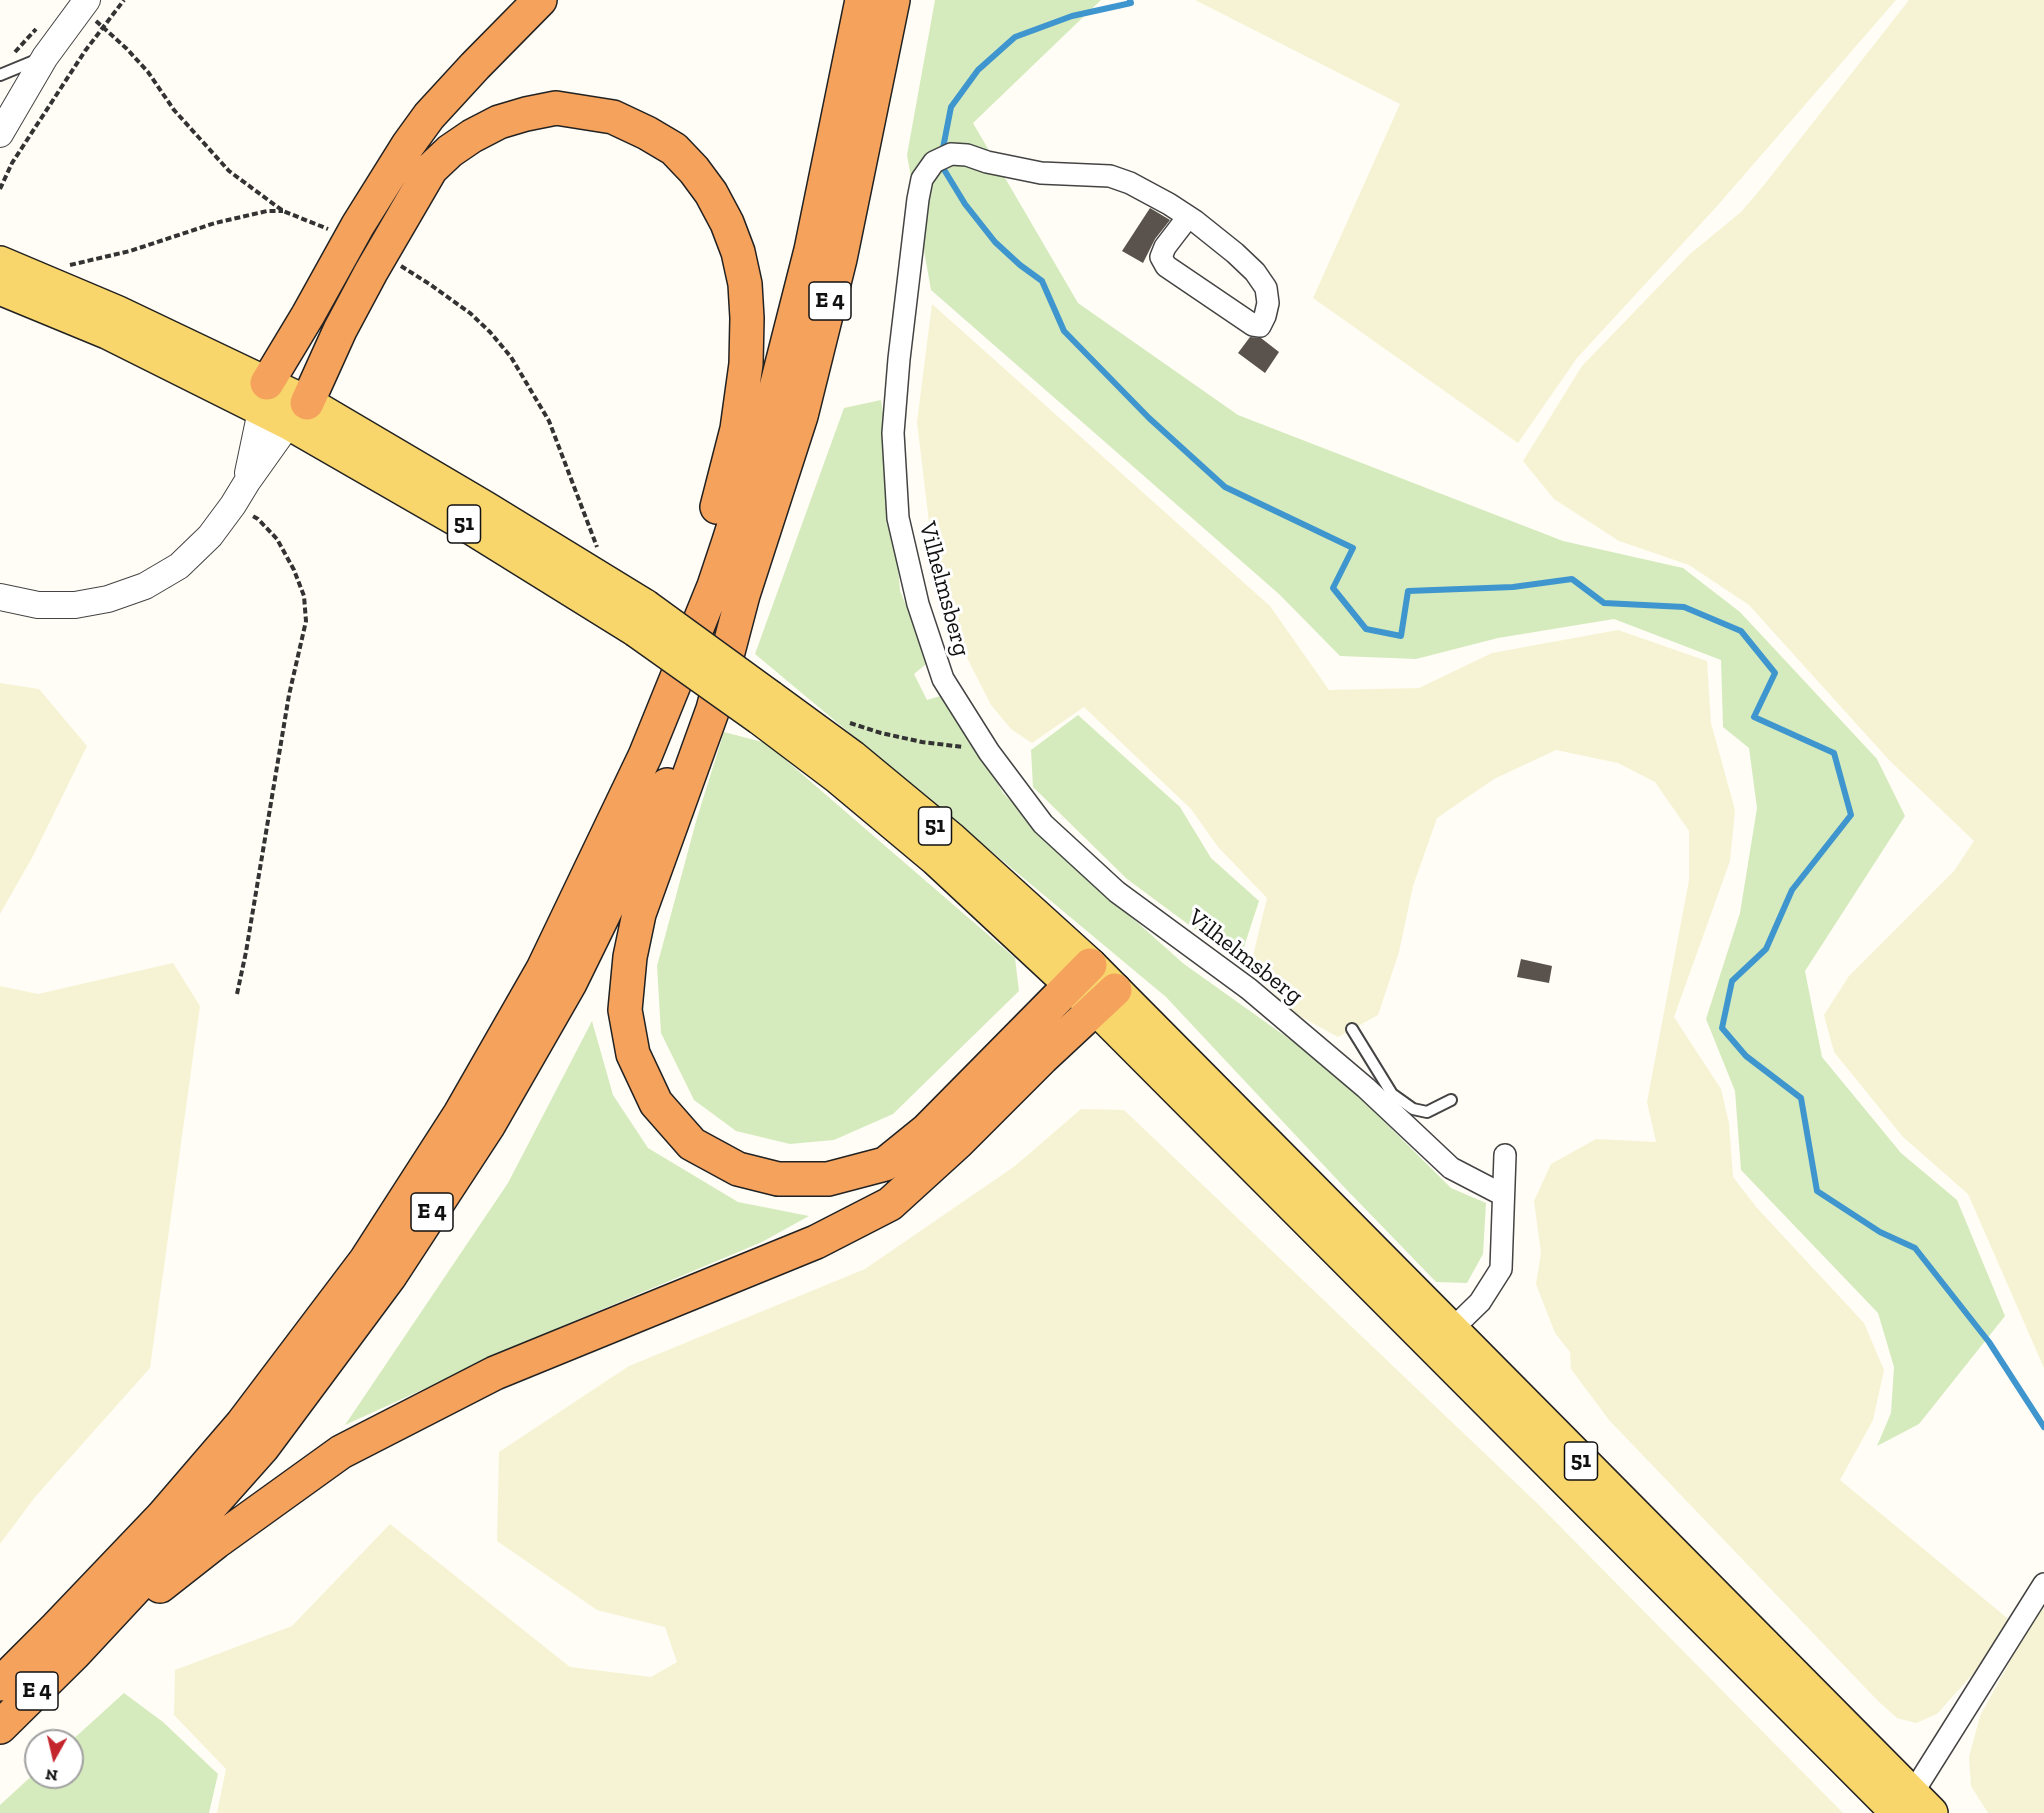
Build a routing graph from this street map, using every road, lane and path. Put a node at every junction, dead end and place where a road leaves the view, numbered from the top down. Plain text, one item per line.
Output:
1 (124, 0) edge
2 (540, 0) edge
3 (862, 0) edge
4 (893, 0) edge
5 (84, 4) edge
6 (39, 24) dead end
7 (104, 27) junction
8 (14, 54) dead end
9 (45, 57) junction
10 (0, 75) edge
11 (0, 134) edge
12 (0, 189) edge
13 (283, 212) junction
14 (1188, 217) junction
15 (333, 231) dead end
16 (397, 263) dead end
17 (64, 265) dead end
18 (12, 280) edge
19 (281, 405) junction
20 (233, 505) junction
21 (600, 552) dead end
22 (743, 595) junction
23 (0, 597) edge
24 (840, 719) dead end
25 (986, 747) junction
26 (645, 756) junction
27 (1081, 975) junction
28 (237, 994) dead end
29 (1106, 999) junction
30 (1352, 1029) dead end
31 (1451, 1100) dead end
32 (1505, 1155) dead end
33 (1503, 1195) junction
34 (1443, 1339) junction
35 (2044, 1584) edge
36 (74, 1654) junction
37 (0, 1684) edge
38 (0, 1728) edge
39 (1911, 1808) edge

1 - 7 path
2 - 19 highway
3 - 26 highway, E 4
4 - 22 highway, E 4
5 - 7 path
5 - 9 street
6 - 8 path
7 - 12 path
7 - 13 path
9 - 10 lane
9 - 11 street
13 - 15 path
13 - 17 path
14 - 14 street, Vilhelmsberg
14 - 25 street, Vilhelmsberg
16 - 21 path
18 - 19 main road, 51
19 - 20 street
19 - 26 highway
19 - 27 main road, 51, bridge
20 - 23 street
20 - 28 path
22 - 27 highway
22 - 36 highway, E 4
24 - 25 path
25 - 33 street, Vilhelmsberg
26 - 37 highway, E 4
27 - 29 main road, 51
29 - 34 main road, 51
29 - 36 highway
30 - 31 lane
32 - 33 street
33 - 34 street
34 - 39 main road, 51
35 - 39 street
36 - 38 highway, E 4

